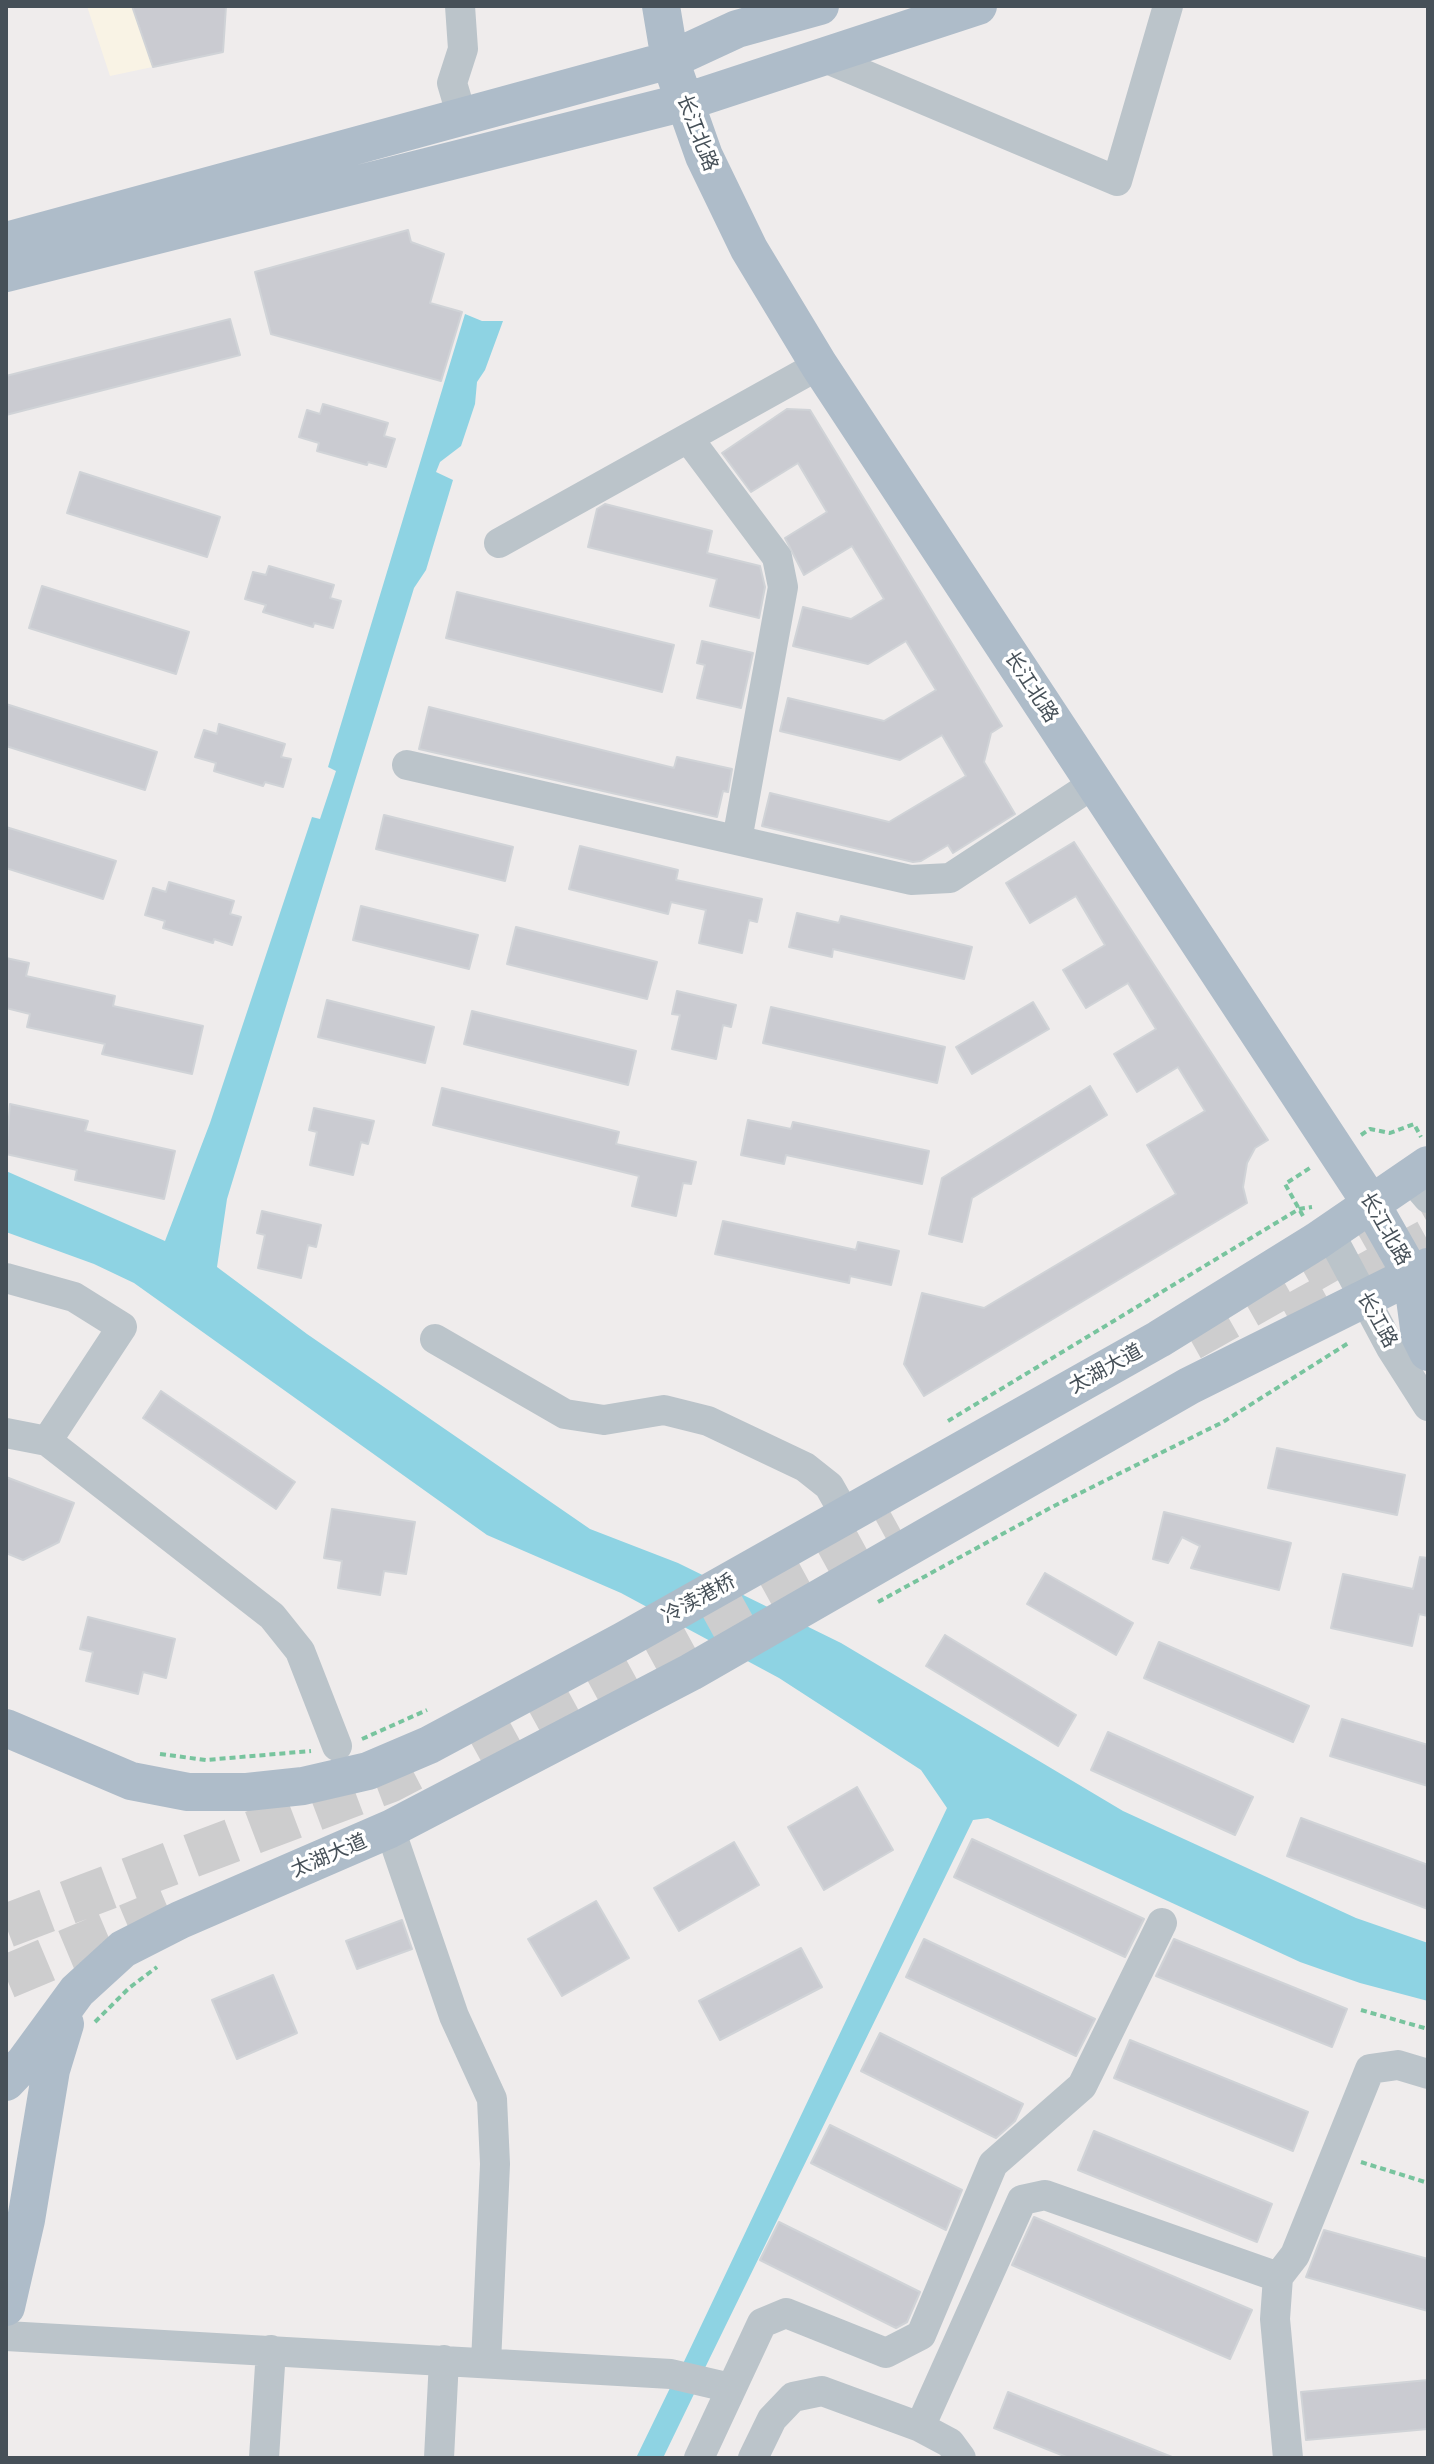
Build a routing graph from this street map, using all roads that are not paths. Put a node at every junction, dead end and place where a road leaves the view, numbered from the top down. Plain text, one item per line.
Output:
1 (460, 6) edge
2 (661, 6) edge
3 (820, 6) edge
4 (978, 6) edge
5 (1168, 6) edge
6 (820, 56) junction
7 (670, 60) junction
8 (685, 102) junction
9 (462, 117) junction
10 (6, 241) edge
11 (6, 273) edge
12 (819, 365) junction
13 (688, 438) junction
14 (499, 543) dead end
15 (407, 765) dead end
16 (1095, 783) junction
17 (737, 840) junction
18 (1422, 1180) edge
19 (1370, 1202) junction
20 (1321, 1220) junction
21 (1423, 1277) edge
22 (6, 1278) edge
23 (1370, 1310) junction
24 (435, 1339) dead end
25 (1159, 1339) junction
26 (1428, 1352) edge
27 (1189, 1386) junction
28 (1428, 1406) edge
29 (6, 1433) edge
30 (47, 1441) junction
31 (846, 1516) junction
32 (775, 1557) joint
33 (6, 1714) edge
34 (21, 1735) edge
35 (337, 1746) dead end
36 (390, 1829) junction
37 (1162, 1923) dead end
38 (77, 1991) junction
39 (1428, 2074) edge
40 (6, 2082) edge
41 (6, 2174) edge
42 (26, 2220) junction
43 (1278, 2277) junction
44 (6, 2307) edge
45 (6, 2336) edge
46 (271, 2350) junction
47 (444, 2360) junction
48 (486, 2363) junction
49 (731, 2388) junction
50 (920, 2427) junction
51 (264, 2458) edge
52 (439, 2458) edge
53 (699, 2458) edge
54 (753, 2458) edge
55 (961, 2458) edge
56 (1288, 2458) edge

1 - 9 street
2 - 7 main road, 长江北路
3 - 7 main road
4 - 6 main road
5 - 6 street
6 - 8 main road
7 - 8 main road, 长江北路
7 - 9 main road
8 - 11 main road
8 - 12 main road, 长江北路
9 - 10 main road
12 - 13 street
12 - 16 main road, 长江北路
13 - 14 street
13 - 17 street
15 - 17 street
16 - 17 street
16 - 19 main road, 长江北路
18 - 19 main road, 太湖大道
19 - 20 main road, 太湖大道
19 - 21 main road, 长江北路
20 - 23 street, 长江路
20 - 25 main road, 太湖大道
21 - 23 main road
21 - 26 main road, 长江北路
22 - 30 street
23 - 27 main road
23 - 28 street, 长江路
24 - 31 street
25 - 27 main road
25 - 31 main road, 太湖大道
27 - 36 main road, 太湖大道
29 - 30 street
30 - 35 street
31 - 32 main road, 太湖大道
32 - 34 main road, 冷渎港桥
33 - 34 main road
36 - 38 main road, 太湖大道
36 - 48 street
37 - 49 street
38 - 40 main road, 太湖大道
38 - 42 main road
39 - 43 street
41 - 42 main road
42 - 44 main road
43 - 50 street
43 - 56 street
45 - 46 street
46 - 47 street
46 - 51 street
47 - 48 street
47 - 52 street
48 - 49 street
49 - 53 street
50 - 54 street
50 - 55 street

